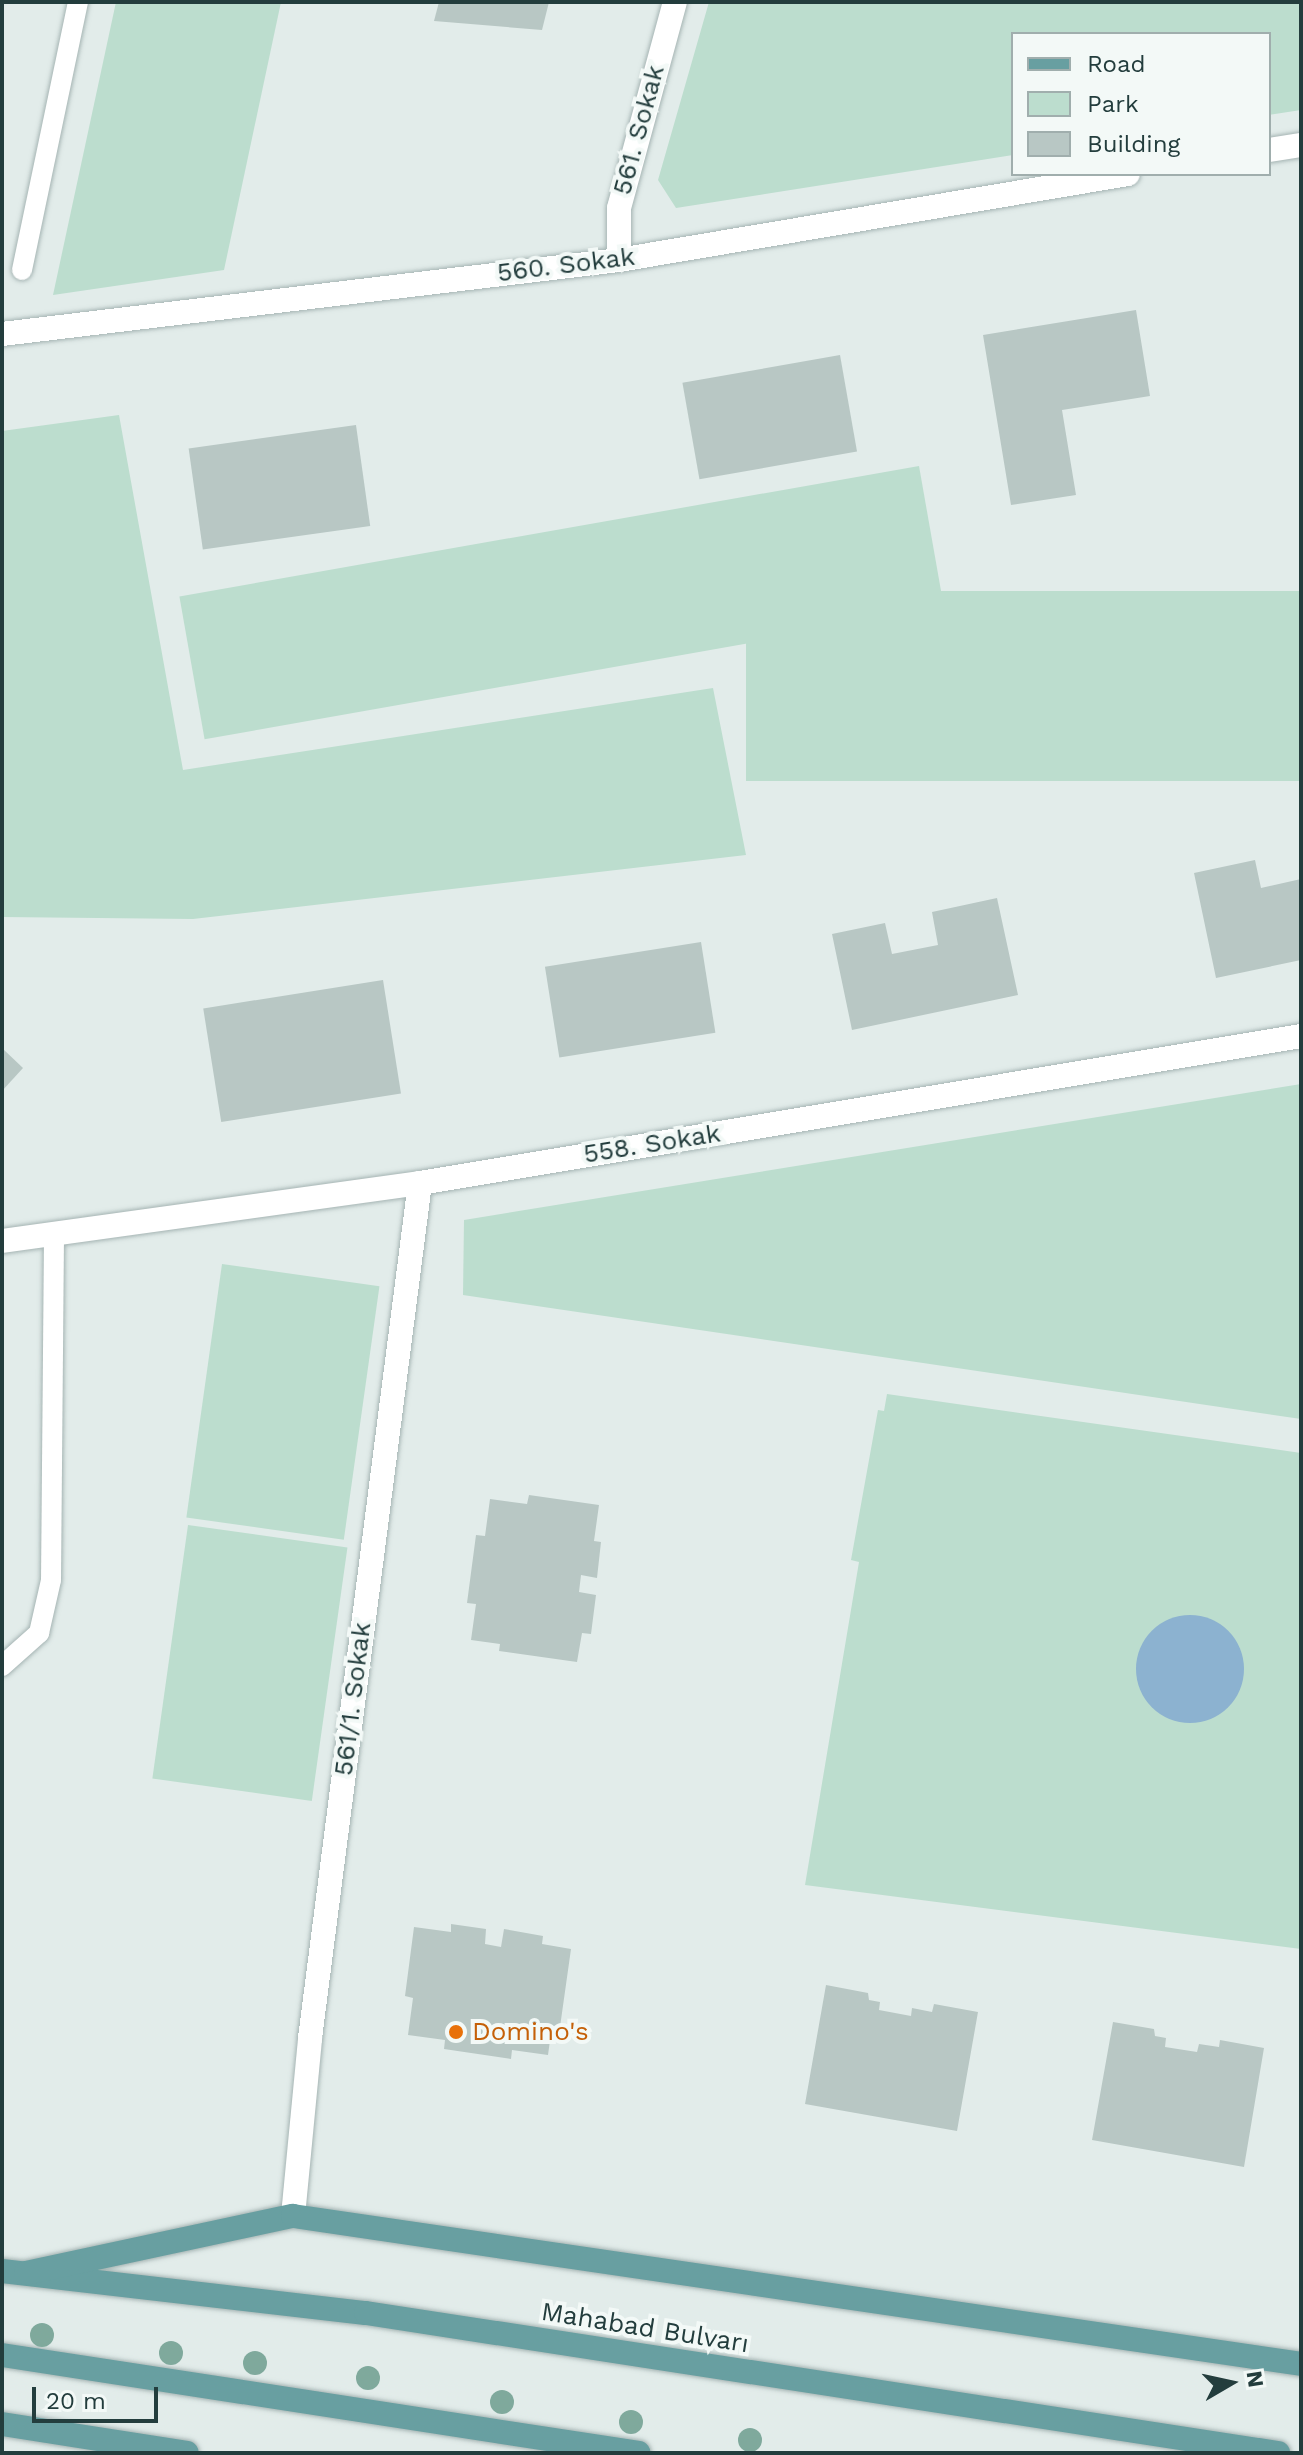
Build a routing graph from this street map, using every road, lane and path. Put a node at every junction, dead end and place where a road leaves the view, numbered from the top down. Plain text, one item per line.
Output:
1 (78, 2) edge
2 (675, 2) edge
3 (1301, 145) edge
4 (1271, 150) edge
5 (1116, 176) edge
6 (619, 260) junction
7 (22, 270) dead end
8 (2, 334) edge
9 (1301, 1036) edge
10 (420, 1183) junction
11 (54, 1233) junction
12 (2, 1241) edge
13 (2, 1666) edge
14 (293, 2216) junction
15 (14, 2272) edge
16 (2, 2355) edge
17 (1301, 2364) edge
18 (2, 2424) edge
19 (187, 2453) edge
20 (639, 2453) edge
21 (1278, 2453) edge

1 - 7 lane
2 - 6 street, 561. Sokak
3 - 4 street
5 - 6 street, 560. Sokak
6 - 8 street, 560. Sokak
9 - 10 street, 558. Sokak
10 - 11 street, 558. Sokak
10 - 14 street, 561/1. Sokak
11 - 12 street, 558. Sokak
11 - 13 lane
14 - 15 main road
14 - 17 main road
15 - 21 main road, Mahabad Bulvarı
16 - 20 main road
18 - 19 main road

